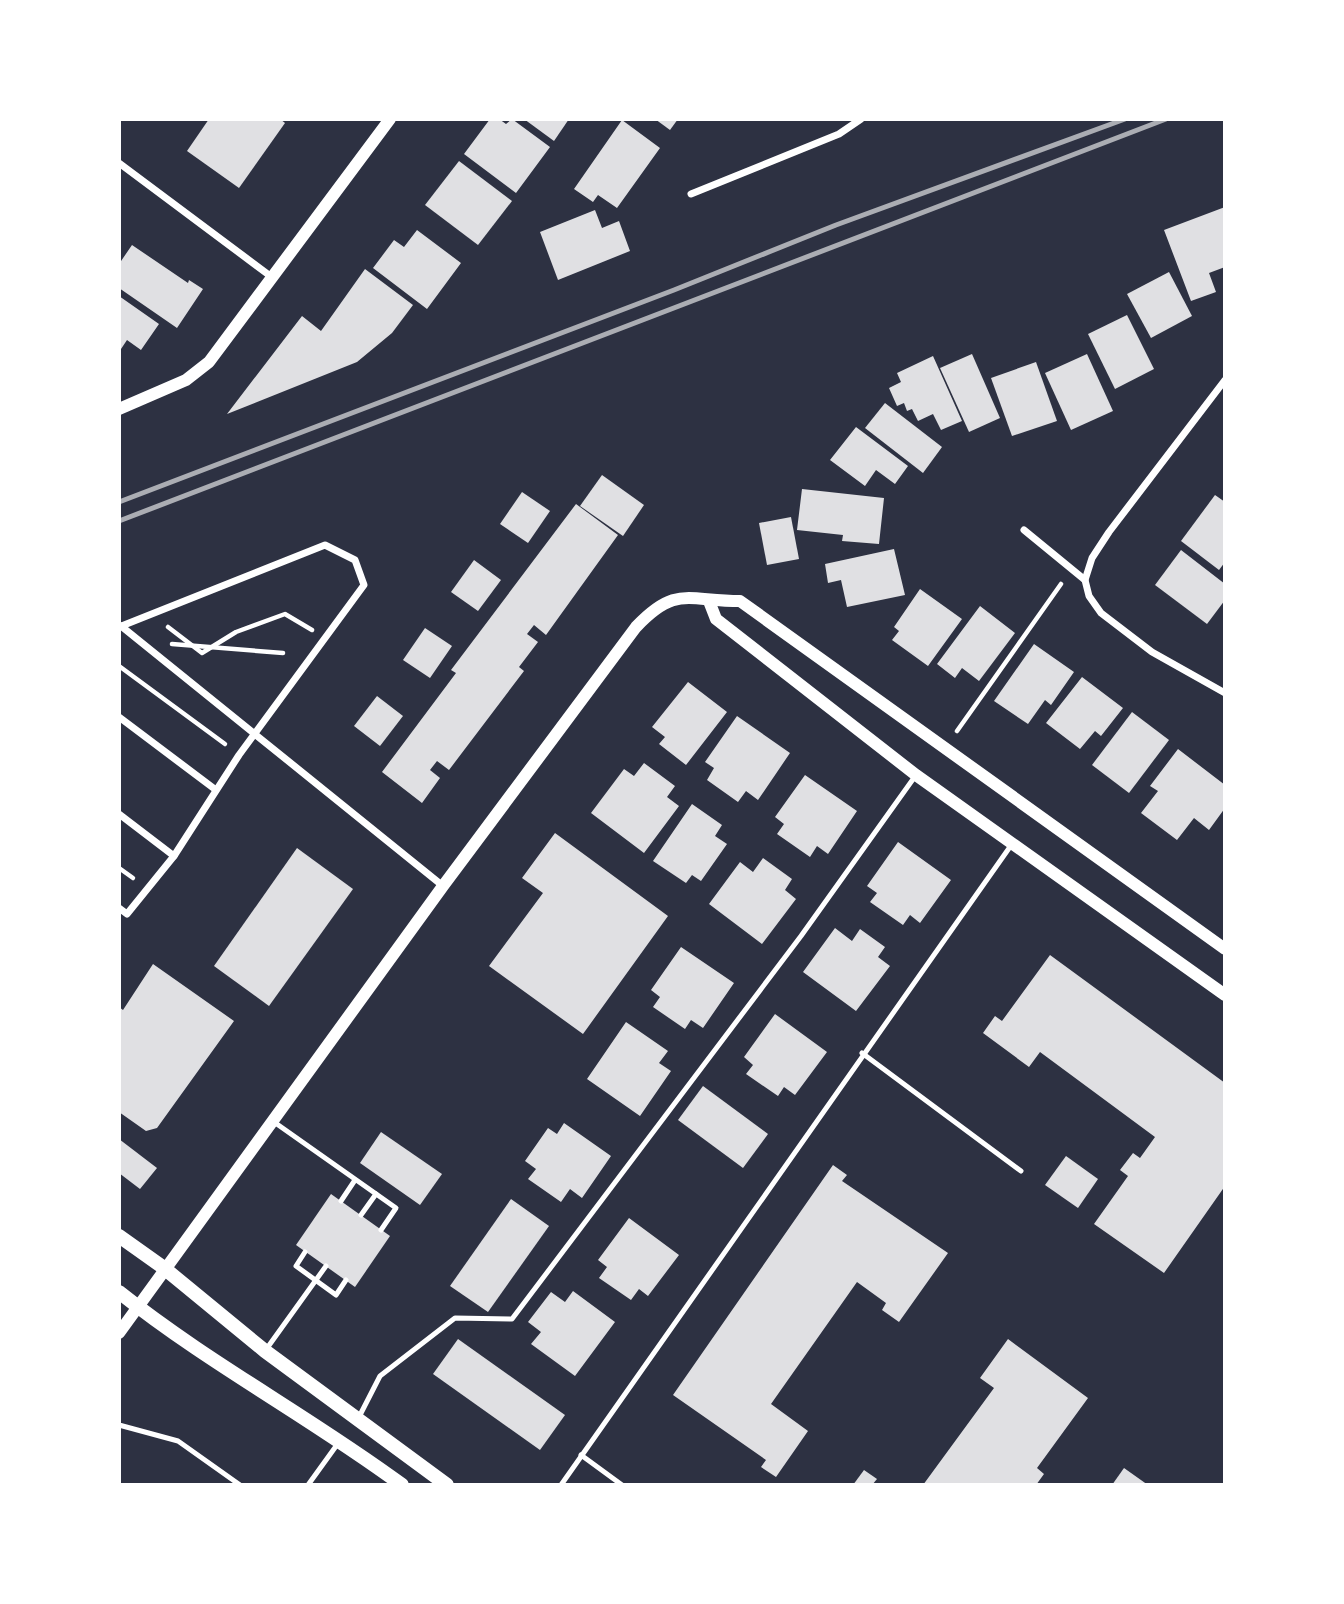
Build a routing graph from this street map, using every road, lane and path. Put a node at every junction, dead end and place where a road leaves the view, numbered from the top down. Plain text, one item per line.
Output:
1 (390, 119) edge
2 (861, 119) edge
3 (119, 163) edge
4 (691, 194) dead end
5 (274, 278) junction
6 (1225, 380) edge
7 (119, 409) edge
8 (1024, 530) dead end
9 (1072, 569) junction
10 (1085, 580) junction
11 (709, 601) junction
12 (150, 614) junction
13 (120, 626) edge
14 (324, 639) junction
15 (160, 643) dead end
16 (283, 653) dead end
17 (119, 666) edge
18 (1225, 693) edge
19 (119, 717) edge
20 (253, 735) junction
21 (944, 748) junction
22 (239, 755) junction
23 (916, 775) junction
24 (216, 790) junction
25 (119, 814) edge
26 (1012, 844) junction
27 (174, 856) junction
28 (443, 886) junction
29 (119, 908) edge
30 (1225, 949) edge
31 (1225, 995) edge
32 (862, 1053) junction
33 (274, 1122) junction
34 (1021, 1171) dead end
35 (355, 1180) junction
36 (376, 1194) junction
37 (341, 1201) dead end
38 (361, 1215) dead end
39 (381, 1230) dead end
40 (119, 1236) edge
41 (305, 1252) dead end
42 (326, 1266) dead end
43 (164, 1268) junction
44 (316, 1280) junction
45 (346, 1280) dead end
46 (119, 1293) edge
47 (136, 1306) junction
48 (119, 1333) edge
49 (265, 1351) junction
50 (358, 1420) junction
51 (119, 1425) edge
52 (341, 1440) junction
53 (581, 1455) junction
54 (240, 1485) edge
55 (307, 1485) edge
56 (402, 1485) edge
57 (447, 1485) edge
58 (561, 1485) edge
59 (622, 1485) edge

1 - 5 street
2 - 4 street
3 - 5 street
5 - 7 street
6 - 10 street
8 - 9 street
9 - 10 street
9 - 21 path
10 - 18 street
11 - 21 street
11 - 23 street
11 - 28 street
12 - 13 street
12 - 14 path
12 - 14 street
13 - 20 street
14 - 20 street
15 - 16 path
17 - 22 path
19 - 24 street
20 - 22 street
20 - 28 street
21 - 30 street
22 - 24 street
23 - 26 street
23 - 50 lane
24 - 27 street
25 - 27 street
26 - 31 street
26 - 32 lane
27 - 29 street
28 - 33 street
32 - 34 lane
32 - 53 lane
33 - 35 lane
33 - 43 street
35 - 36 lane
35 - 37 lane
36 - 38 lane
36 - 39 lane
40 - 43 main road
41 - 44 lane
42 - 44 lane
43 - 47 street
43 - 49 main road
44 - 45 lane
44 - 49 lane
46 - 47 main road
47 - 48 street
47 - 52 main road
49 - 50 main road
50 - 57 main road
51 - 54 lane
52 - 55 lane
52 - 56 main road
53 - 58 lane
53 - 59 lane

